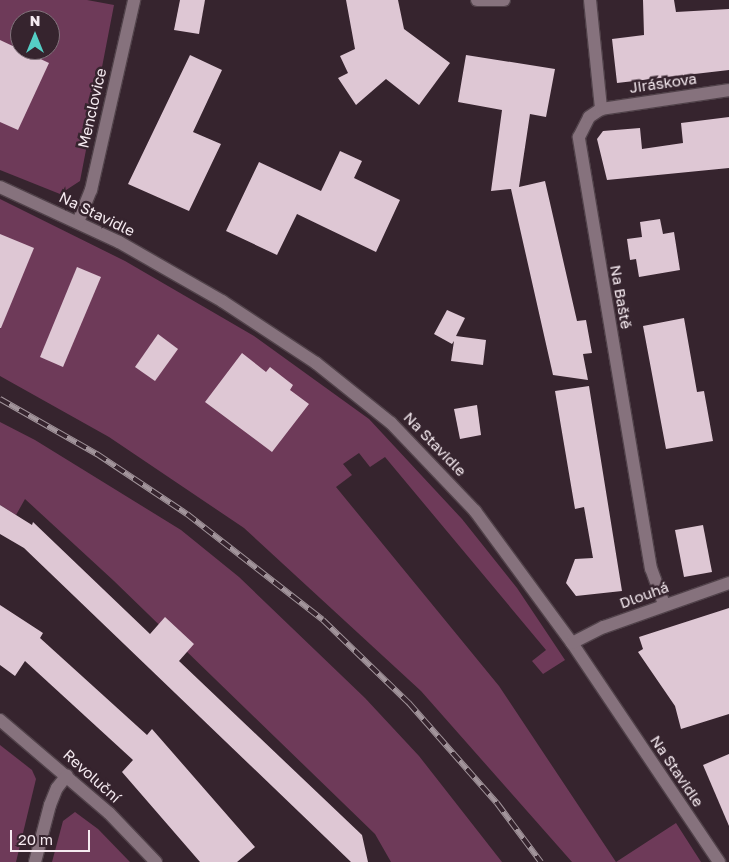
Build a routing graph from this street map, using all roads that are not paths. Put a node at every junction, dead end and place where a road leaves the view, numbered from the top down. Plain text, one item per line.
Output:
1 (134, 0) edge
2 (477, 0) edge
3 (504, 0) edge
4 (590, 0) edge
5 (729, 90) edge
6 (601, 108) junction
7 (0, 187) edge
8 (78, 222) junction
9 (729, 583) edge
10 (664, 604) junction
11 (572, 643) junction
12 (0, 720) edge
13 (68, 775) junction
14 (35, 862) edge
15 (156, 862) edge
16 (719, 862) edge

1 - 8 street, Menclovice
2 - 3 street
4 - 6 street
5 - 6 street, Jiráskova
6 - 10 street, Na Baště
7 - 8 street, Na Stavidle
8 - 11 street, Na Stavidle
9 - 10 street, Dlouhá
10 - 11 street, Dlouhá
11 - 16 street, Na Stavidle
12 - 13 street, Revoluční
13 - 14 street
13 - 15 street, Revoluční

